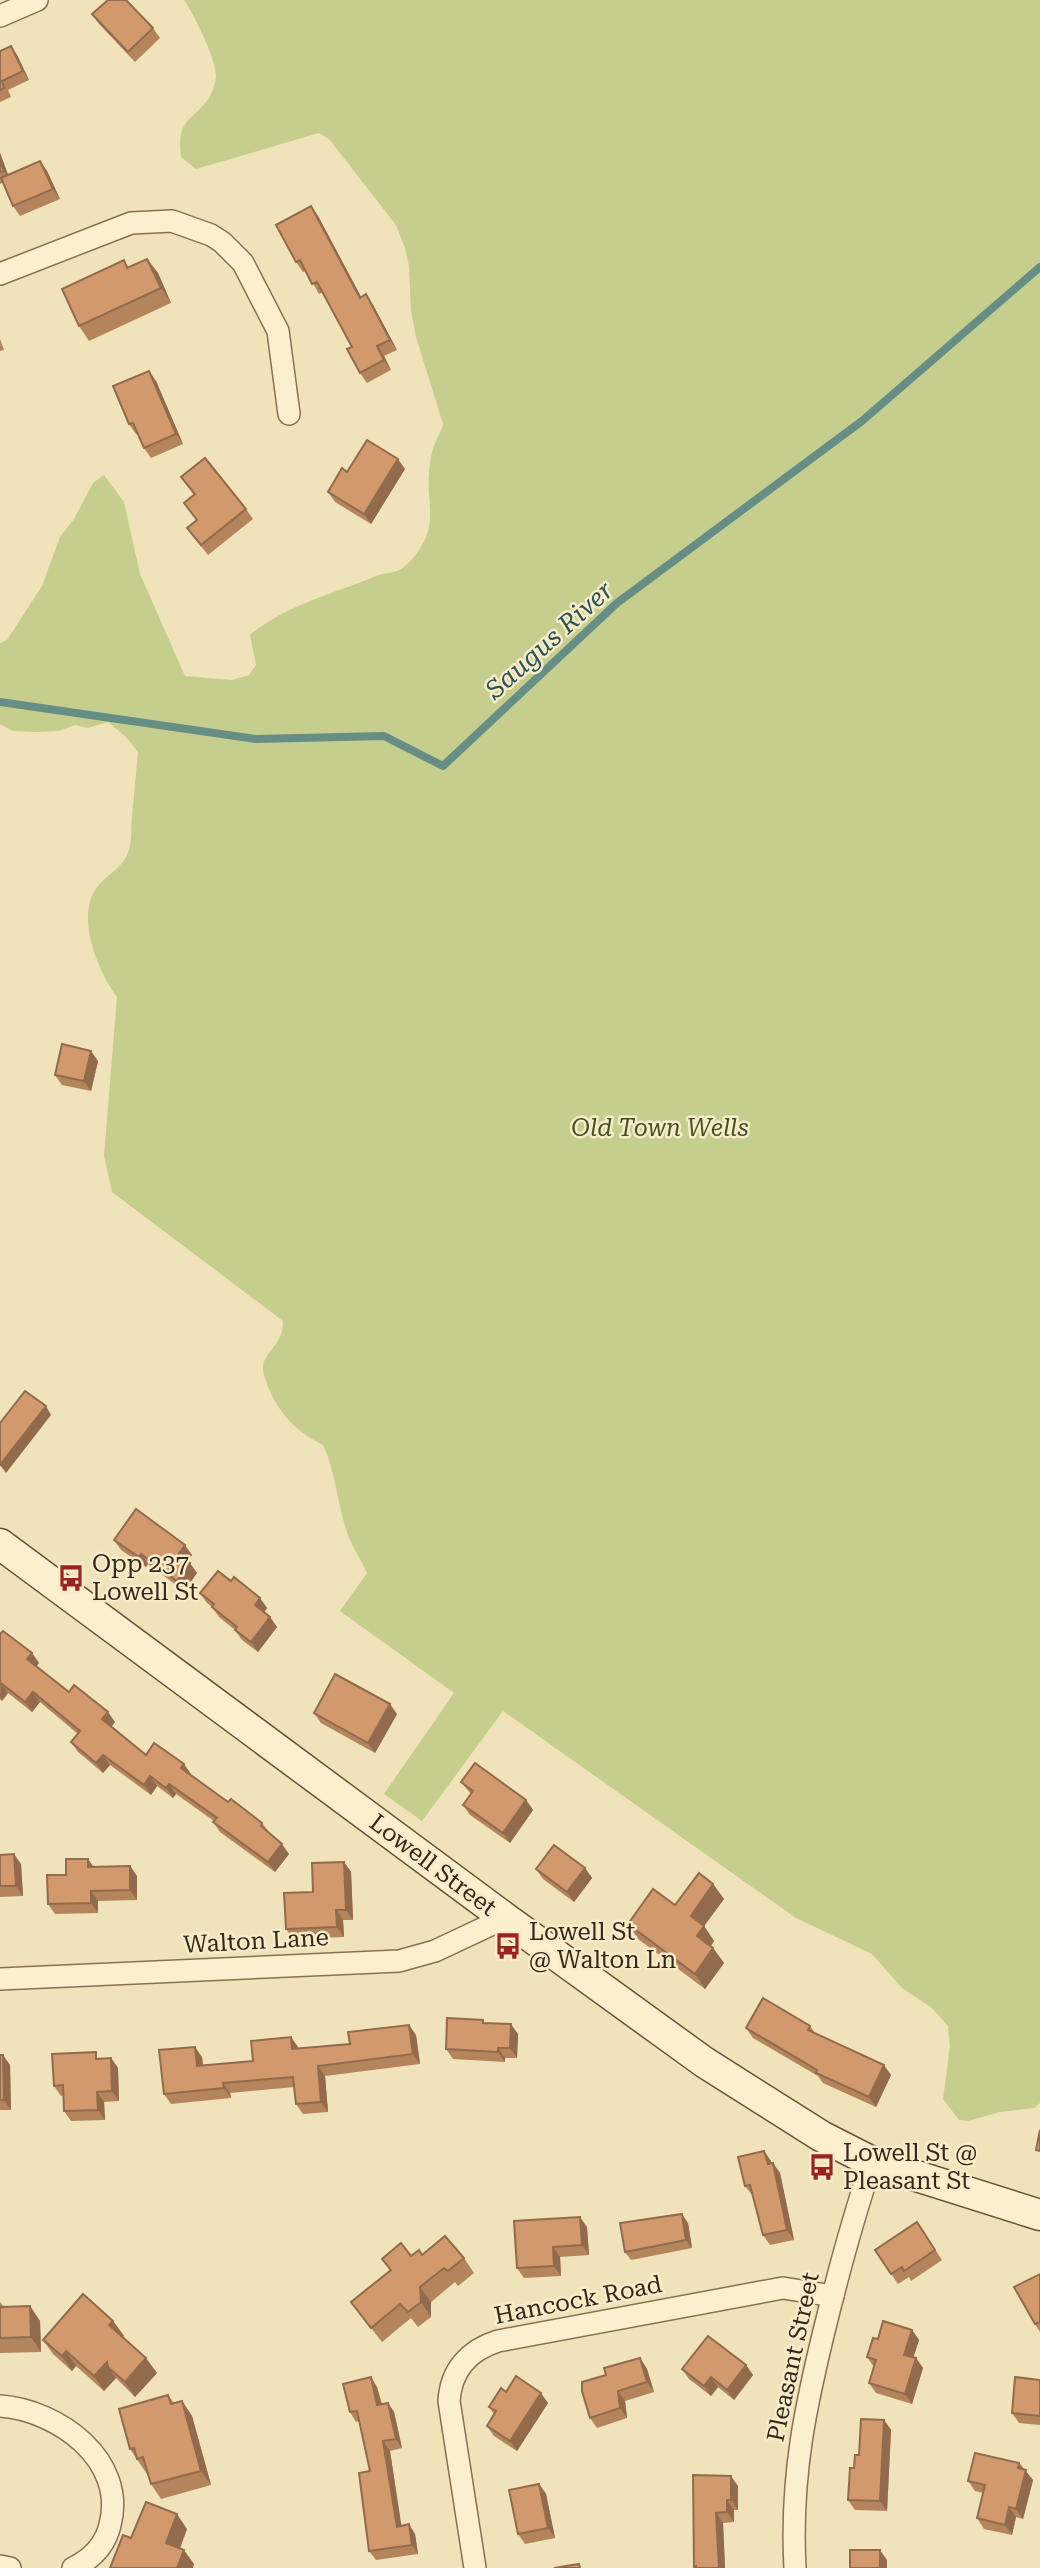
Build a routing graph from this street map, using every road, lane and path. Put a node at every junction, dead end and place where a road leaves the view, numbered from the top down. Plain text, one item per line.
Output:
1 (37, 0) edge
2 (0, 16) edge
3 (0, 274) edge
4 (289, 415) dead end
5 (0, 1544) edge
6 (505, 1918) junction
7 (0, 1979) edge
8 (872, 2162) junction
9 (1040, 2215) edge
10 (833, 2296) junction
11 (0, 2406) edge
12 (0, 2566) edge
13 (10, 2568) edge
14 (73, 2568) edge
15 (475, 2568) edge
16 (795, 2568) edge

1 - 2 street
3 - 4 street
5 - 6 main road, Lowell Street
6 - 7 street, Walton Lane
6 - 8 main road, Lowell Street
8 - 9 main road, Lowell Street
8 - 10 street, Pleasant Street
10 - 15 street, Hancock Road
10 - 16 street, Pleasant Street
11 - 14 street
12 - 13 street

